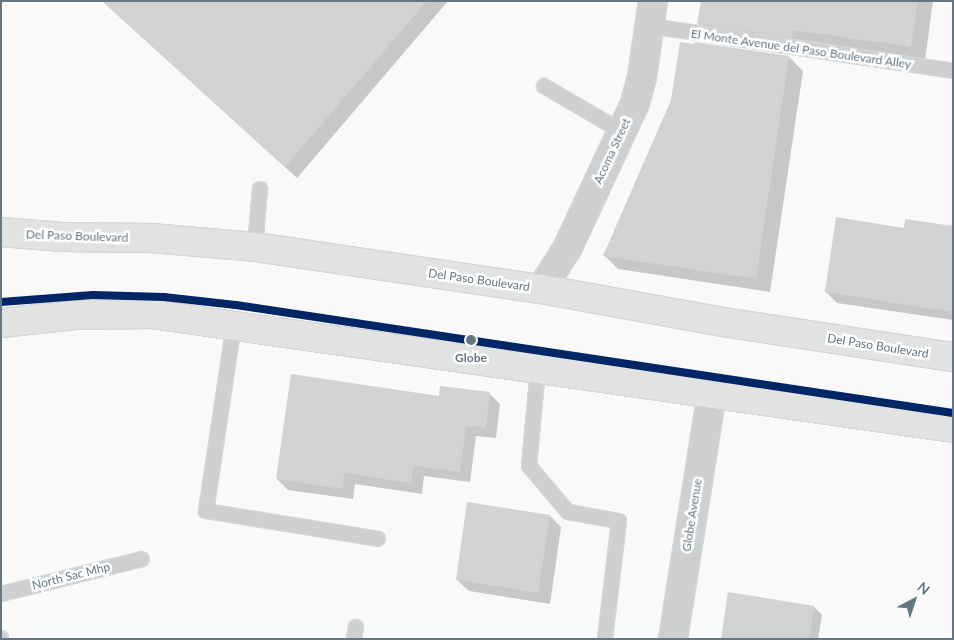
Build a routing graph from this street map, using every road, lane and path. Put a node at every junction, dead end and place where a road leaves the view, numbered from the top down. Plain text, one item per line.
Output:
1 (652, 14) edge
2 (953, 70) edge
3 (544, 86) dead end
4 (621, 131) junction
5 (260, 189) dead end
6 (1, 232) edge
7 (63, 237) junction
8 (1, 246) edge
9 (255, 247) junction
10 (541, 289) junction
11 (1, 323) edge
12 (234, 324) junction
13 (953, 357) edge
14 (538, 370) junction
15 (712, 392) junction
16 (953, 428) edge
17 (378, 539) dead end
18 (142, 559) dead end
19 (1, 594) edge
20 (605, 639) edge
21 (673, 639) edge

1 - 2 lane, El Monte Avenue del Paso Boulevard Alley
1 - 4 street, Acoma Street
3 - 4 lane
4 - 10 street, Acoma Street
5 - 9 lane
6 - 7 main road, Del Paso Boulevard
7 - 8 main road
7 - 9 main road, Del Paso Boulevard
9 - 10 main road, Del Paso Boulevard
10 - 13 main road, Del Paso Boulevard
11 - 12 main road
12 - 14 main road
12 - 17 lane
14 - 15 main road
14 - 20 lane
15 - 16 main road
15 - 21 street, Globe Avenue
18 - 19 lane, North Sac Mhp

